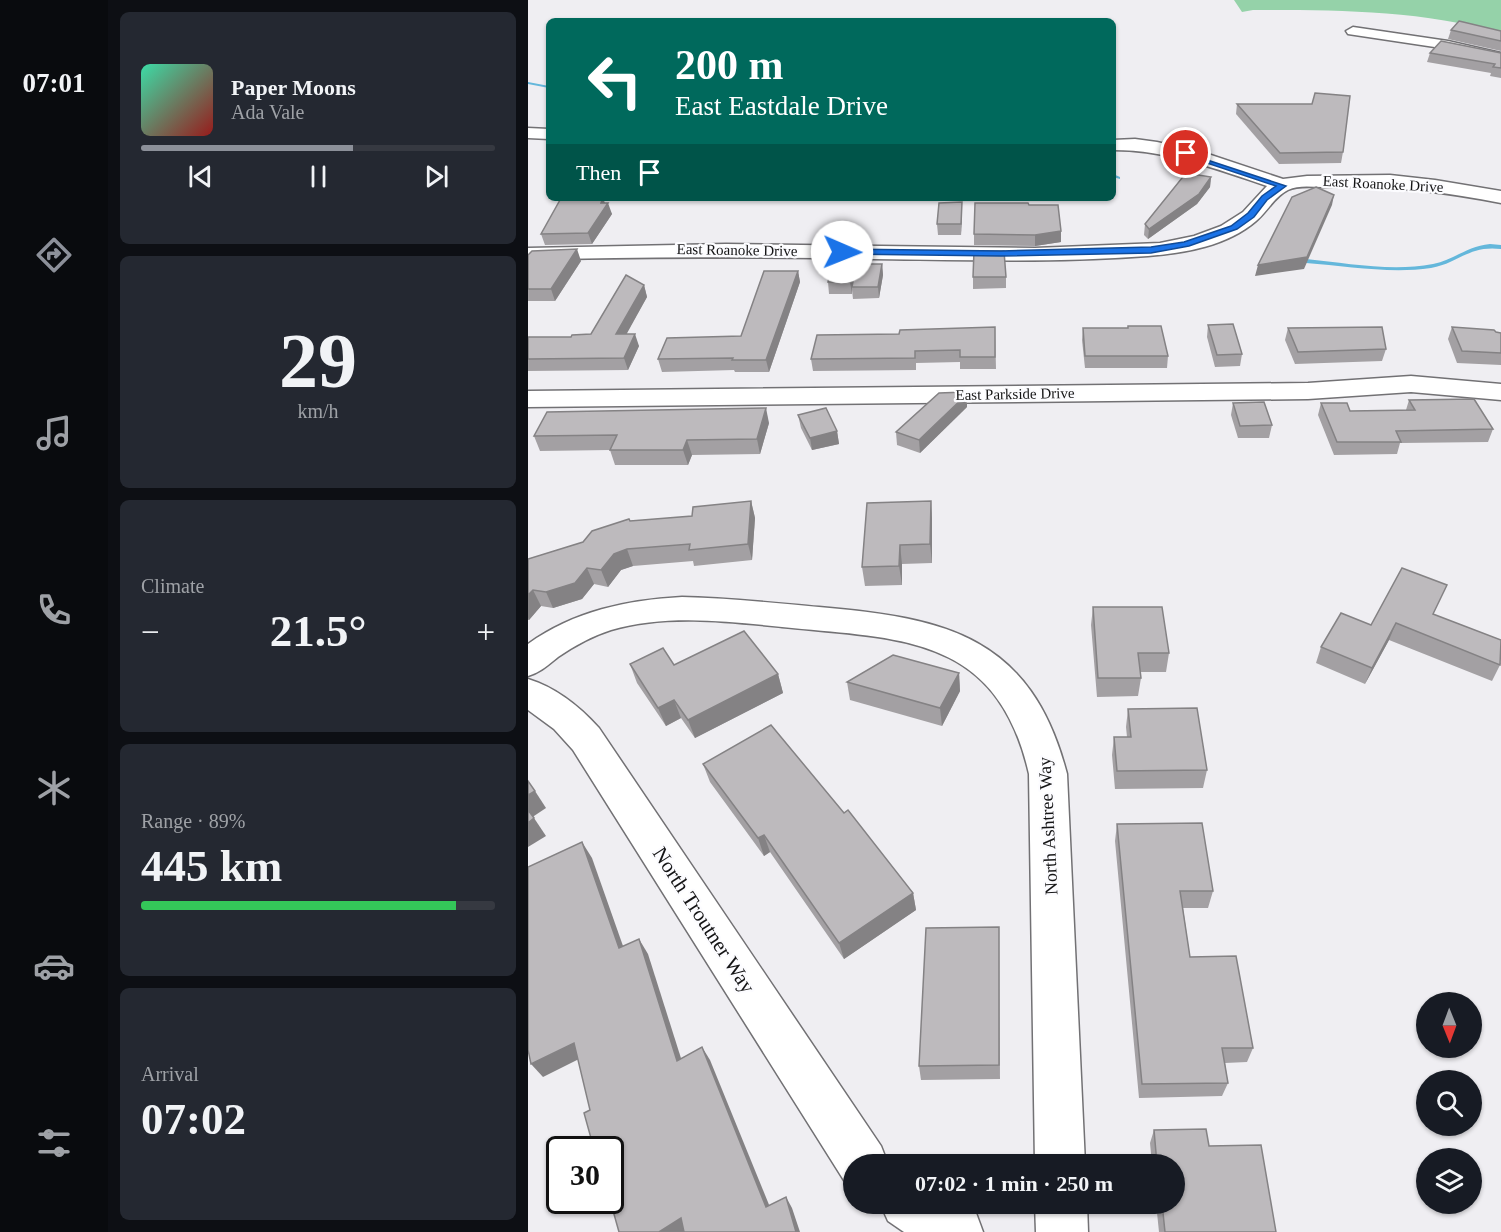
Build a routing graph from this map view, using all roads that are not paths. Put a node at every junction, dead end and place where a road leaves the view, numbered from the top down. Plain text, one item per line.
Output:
1 (1353, 31) dead end
2 (1501, 57) edge
3 (528, 133) edge
4 (546, 134) edge
5 (1116, 145) edge
6 (1282, 186) junction
7 (1501, 197) edge
8 (528, 254) edge
9 (1501, 392) edge
10 (528, 399) edge
11 (528, 663) edge
12 (528, 693) edge
13 (856, 1154) edge
14 (1060, 1154) edge
15 (923, 1214) edge
16 (1061, 1214) edge
17 (957, 1232) edge
18 (1062, 1232) edge

1 - 2 street
3 - 4 street
5 - 6 street
6 - 7 street, East Roanoke Drive
6 - 8 street, East Roanoke Drive
9 - 10 street, East Parkside Drive
11 - 14 street, North Ashtree Way
12 - 13 street, North Troutner Way
15 - 17 street
16 - 18 street

